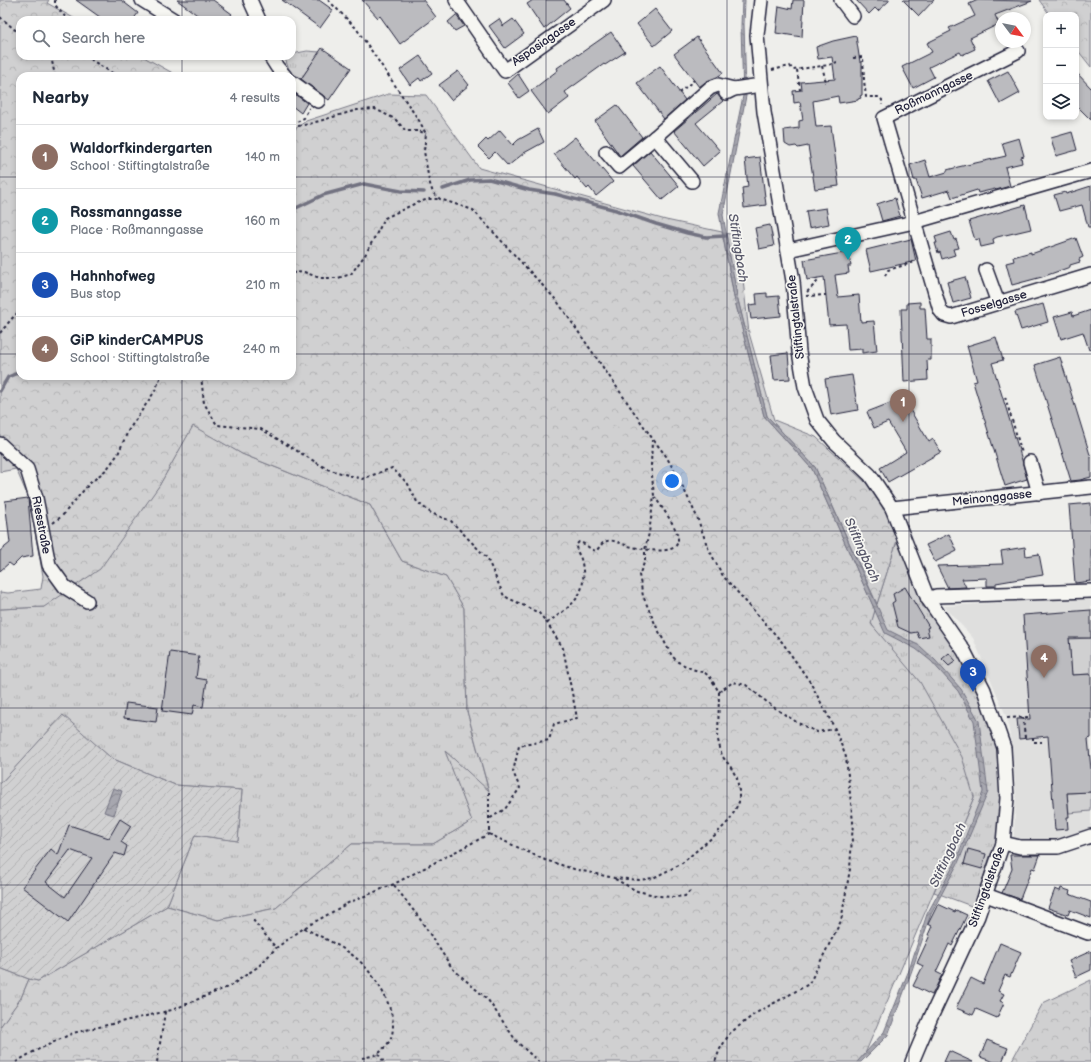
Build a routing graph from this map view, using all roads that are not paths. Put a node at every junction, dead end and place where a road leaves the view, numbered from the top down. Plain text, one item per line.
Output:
1 (142, 0) edge
2 (250, 0) edge
3 (456, 0) edge
4 (604, 0) edge
5 (761, 0) edge
6 (841, 0) edge
7 (168, 16) edge
8 (257, 16) edge
9 (852, 16) dead end
10 (1018, 51) dead end
11 (273, 60) edge
12 (281, 72) edge
13 (296, 85) edge
14 (757, 86) junction
15 (734, 89) junction
16 (721, 95) dead end
17 (318, 101) road end
18 (655, 137) junction
19 (606, 152) dead end
20 (1091, 171) edge
21 (692, 182) dead end
22 (914, 222) junction
23 (788, 250) junction
24 (986, 270) dead end
25 (1091, 275) edge
26 (998, 303) junction
27 (0, 444) edge
28 (1026, 459) road end
29 (1091, 486) edge
30 (1039, 493) junction
31 (892, 508) junction
32 (1091, 591) edge
33 (928, 599) junction
34 (87, 601) dead end
35 (1091, 836) edge
36 (1003, 844) junction
37 (986, 895) junction
38 (1088, 933) dead end
39 (912, 1062) edge

1 - 7 street
2 - 8 street
3 - 4 street, Aspasiagasse
5 - 14 street, Stiftingtalstraße
6 - 9 street
10 - 22 street, Roßmanngasse
11 - 12 street
13 - 17 street
14 - 15 street
14 - 23 street, Stiftingtalstraße
15 - 16 street
15 - 18 street
18 - 19 street
18 - 21 street
20 - 22 street
22 - 23 street
22 - 26 street, Fosselgasse
23 - 31 street, Stiftingtalstraße
24 - 26 street
25 - 26 street, Fosselgasse
27 - 34 street, Riesstraße
28 - 30 street
29 - 30 street, Meinonggasse
30 - 31 street, Meinonggasse
31 - 33 street, Stiftingtalstraße
32 - 33 street
33 - 36 street, Stiftingtalstraße
35 - 36 street
36 - 37 street, Stiftingtalstraße
37 - 38 street
37 - 39 street, Stiftingtalstraße

